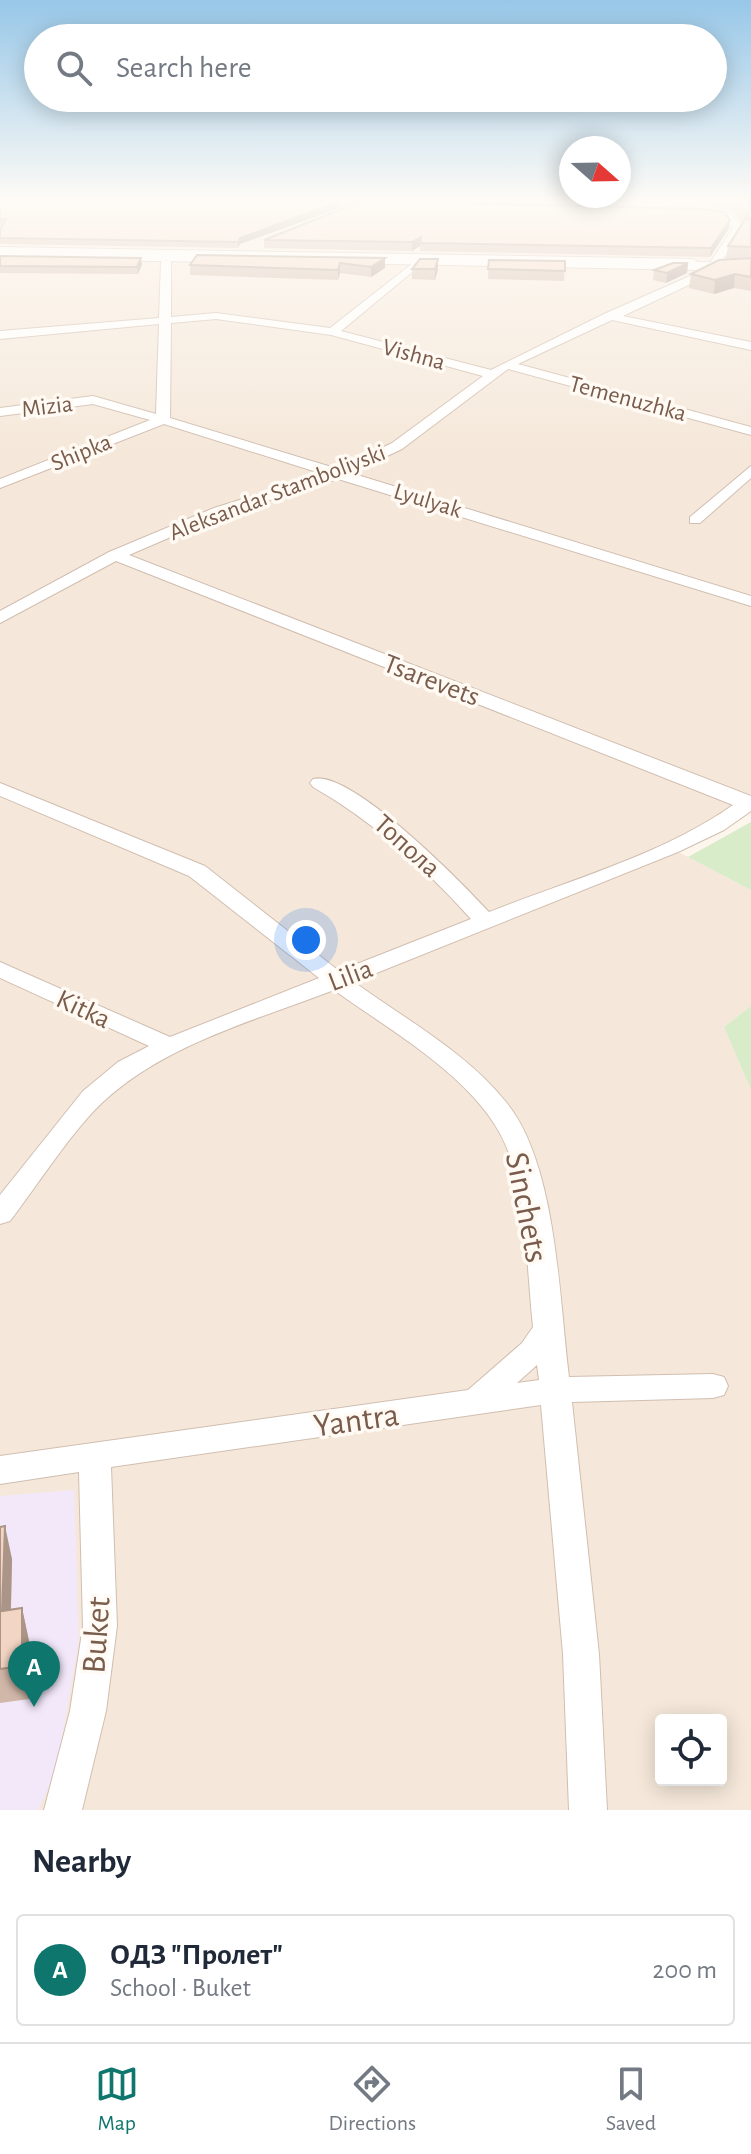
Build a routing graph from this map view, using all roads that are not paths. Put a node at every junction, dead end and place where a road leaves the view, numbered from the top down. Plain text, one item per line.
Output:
1 (166, 285) edge
2 (389, 285) edge
3 (675, 285) edge
4 (608, 316) junction
5 (166, 319) junction
6 (332, 332) junction
7 (0, 335) edge
8 (751, 346) edge
9 (506, 365) junction
10 (494, 375) junction
11 (93, 400) joint
12 (0, 412) edge
13 (163, 420) junction
14 (751, 431) edge
15 (751, 470) edge
16 (341, 473) junction
17 (0, 484) edge
18 (695, 520) dead end
19 (115, 555) junction
20 (751, 601) edge
21 (0, 618) edge
22 (320, 783) dead end
23 (0, 789) edge
24 (750, 803) edge
25 (485, 921) junction
26 (0, 969) edge
27 (336, 980) junction
28 (169, 1046) junction
29 (0, 1214) edge
30 (548, 1329) junction
31 (713, 1386) dead end
32 (555, 1390) junction
33 (475, 1402) junction
34 (95, 1457) junction
35 (0, 1470) edge
36 (63, 1810) edge
37 (588, 1810) edge

1 - 5 street
2 - 6 street
3 - 4 street, Aleksandar Stamboliyski
4 - 8 street
4 - 9 street, Aleksandar Stamboliyski
5 - 6 street, Vishna
5 - 7 street, Vishna
5 - 13 street
6 - 10 street, Vishna
9 - 10 street, Aleksandar Stamboliyski
9 - 14 street, Temenuzhka
10 - 16 street, Aleksandar Stamboliyski
11 - 12 street, Mizia
11 - 13 street, Lyulyak
13 - 16 street, Lyulyak
13 - 17 street, Shipka
15 - 18 street
16 - 19 street, Aleksandar Stamboliyski
16 - 20 street, Lyulyak
19 - 21 street, Aleksandar Stamboliyski
19 - 24 street, Tsarevets
22 - 25 street, Топола
23 - 27 street, Sinchets
24 - 25 street, Lilia
25 - 27 street, Lilia
26 - 28 street, Kitka
27 - 28 street, Lilia
27 - 30 street, Sinchets
28 - 29 street, Lilia
30 - 32 street, Sinchets
30 - 33 street
31 - 32 street, Yantra
32 - 33 street, Yantra
32 - 37 street, Sinchets
33 - 34 street, Yantra
34 - 35 street, Yantra
34 - 36 street, Buket

